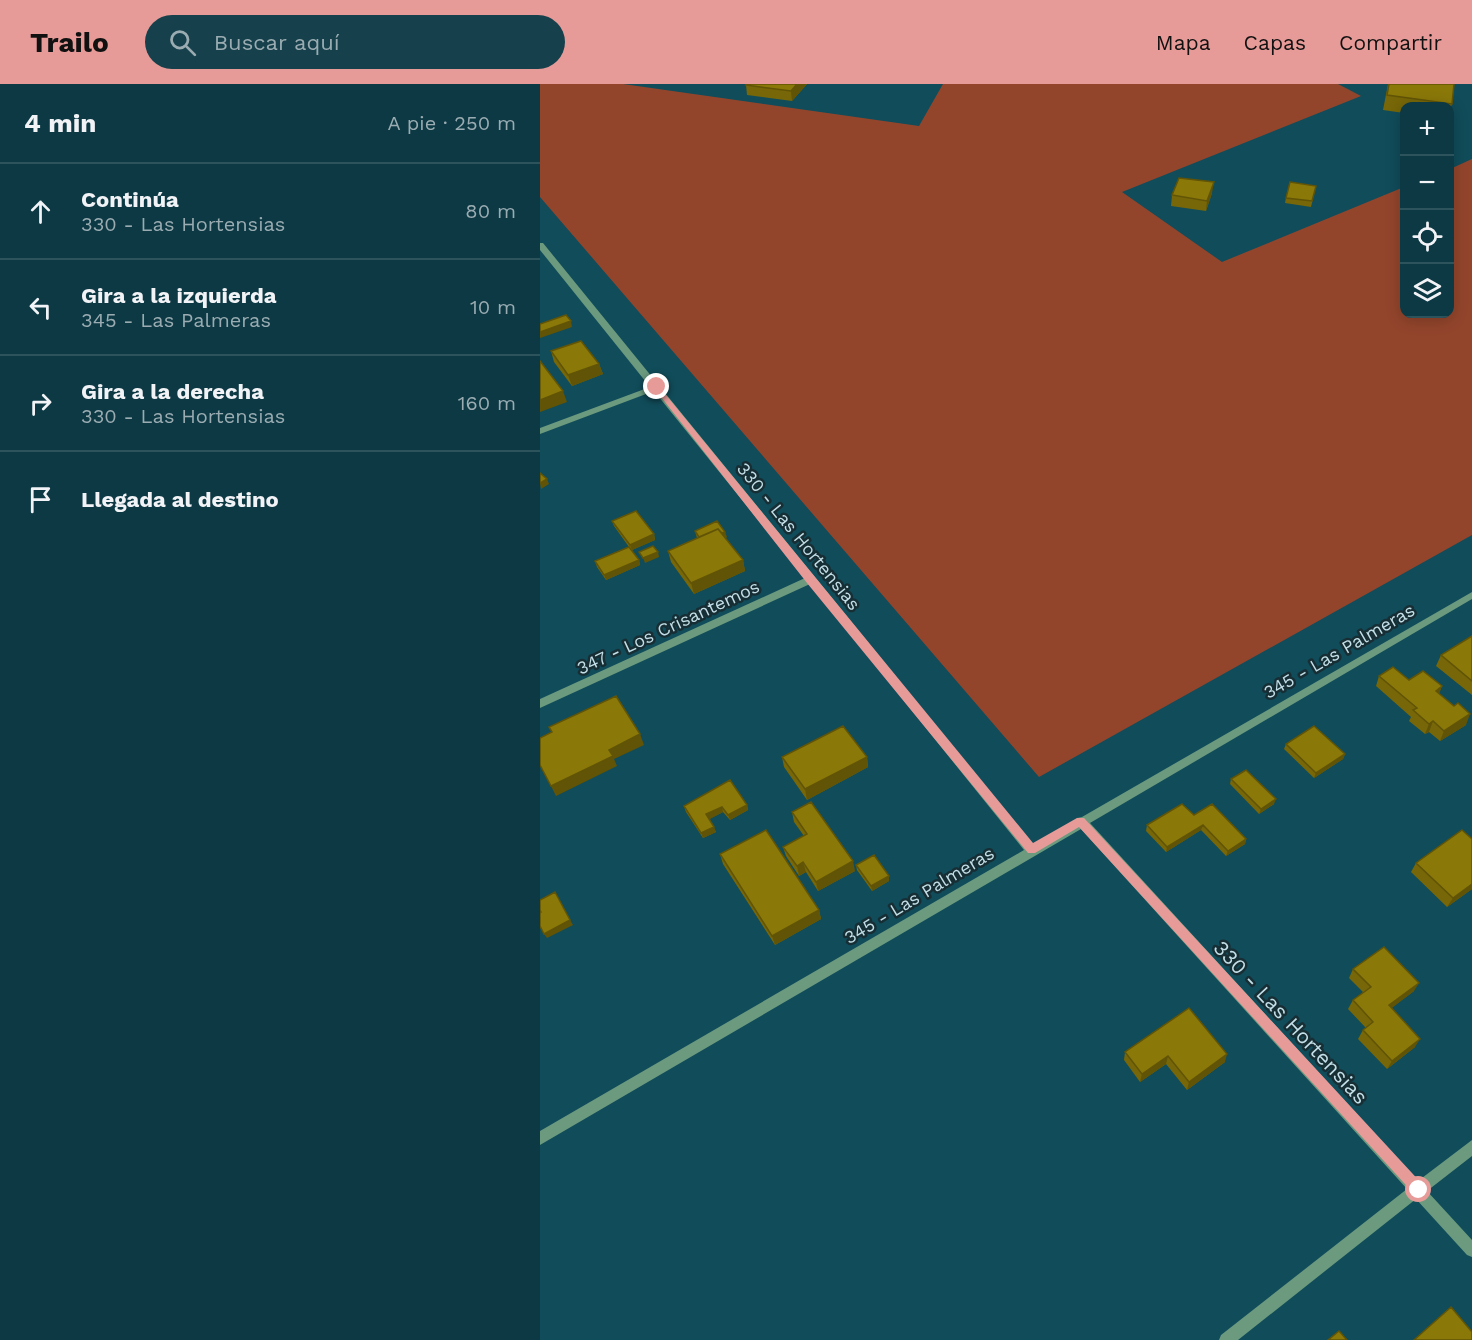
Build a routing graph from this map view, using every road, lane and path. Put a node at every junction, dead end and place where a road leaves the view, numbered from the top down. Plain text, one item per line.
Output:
1 (540, 245) edge
2 (657, 387) junction
3 (540, 431) edge
4 (810, 580) junction
5 (1472, 595) edge
6 (540, 704) edge
7 (1081, 821) junction
8 (1031, 850) junction
9 (540, 1138) edge
10 (1472, 1147) edge
11 (1419, 1190) junction
12 (1472, 1250) edge
13 (1226, 1340) edge

1 - 2 street, 330 - Las Hortensias
2 - 3 street
2 - 4 street, 330 - Las Hortensias
4 - 6 street, 347 - Los Crisantemos
4 - 8 street, 330 - Las Hortensias
5 - 7 street, 345 - Las Palmeras
7 - 8 street, 345 - Las Palmeras
7 - 11 street, 330 - Las Hortensias
8 - 9 street, 345 - Las Palmeras
10 - 11 street
11 - 12 street, 330 - Las Hortensias
11 - 13 street

